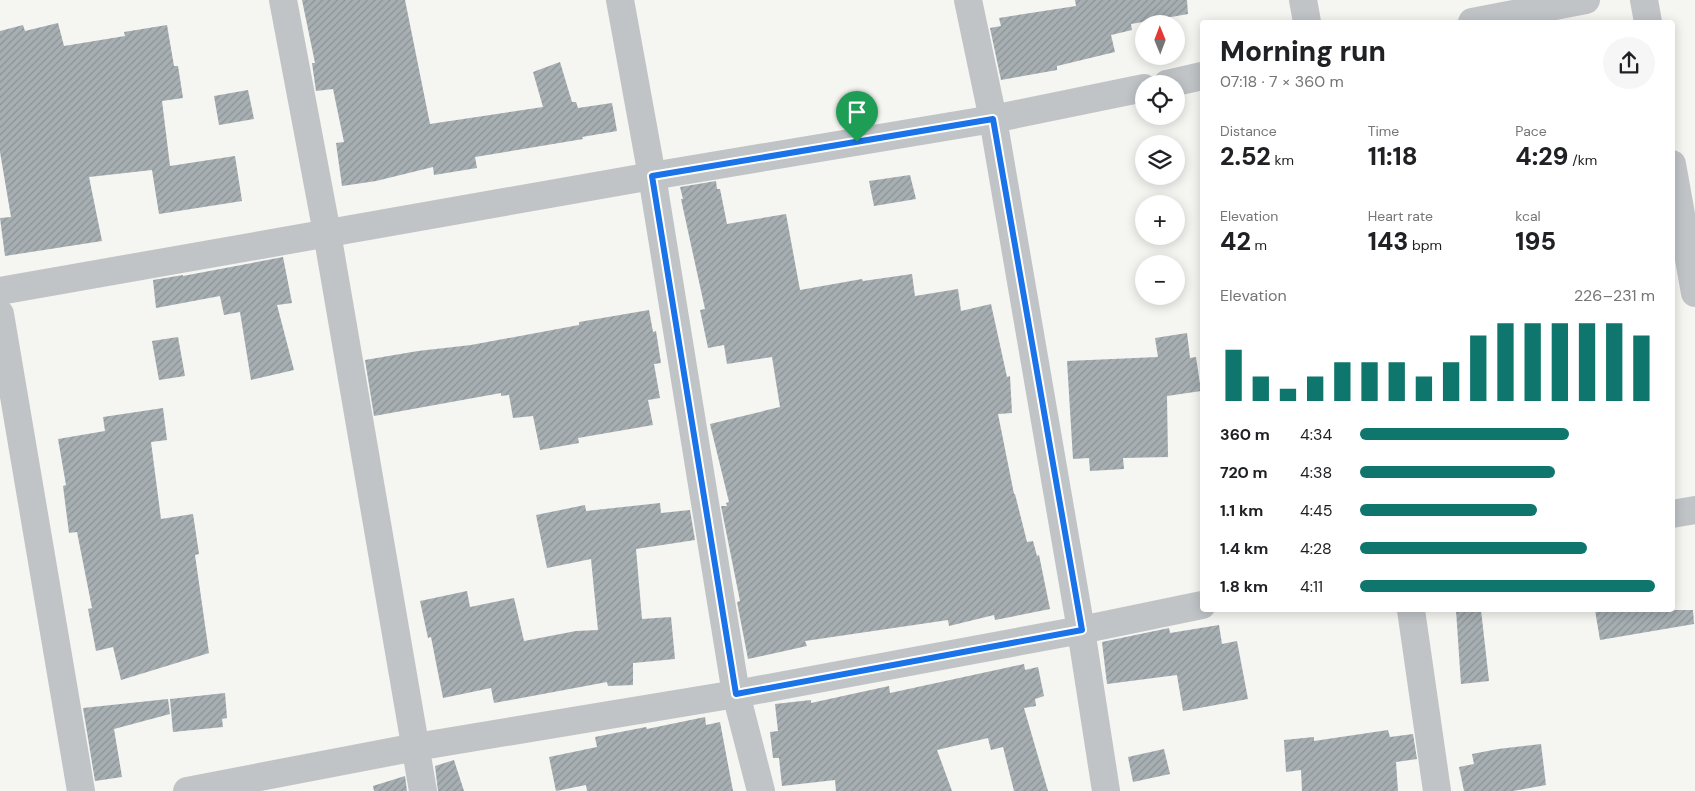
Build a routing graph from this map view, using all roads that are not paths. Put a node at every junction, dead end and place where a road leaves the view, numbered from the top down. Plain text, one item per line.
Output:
1 (283, 0) edge
2 (620, 0) edge
3 (968, 0) edge
4 (1303, 0) edge
5 (1586, 0) edge
6 (1644, 0) edge
7 (1307, 20) edge
8 (1482, 20) edge
9 (1648, 20) edge
10 (1200, 76) edge
11 (1185, 80) edge
12 (1135, 90) edge
13 (993, 119) junction
14 (652, 176) junction
15 (1675, 181) edge
16 (326, 233) junction
17 (0, 291) edge
18 (1695, 293) edge
19 (0, 314) edge
20 (1695, 510) edge
21 (1675, 513) edge
22 (1200, 605) edge
23 (1411, 612) edge
24 (1082, 630) junction
25 (736, 694) junction
26 (416, 747) junction
27 (81, 791) edge
28 (187, 791) edge
29 (423, 791) edge
30 (761, 791) edge
31 (1106, 791) edge
32 (1437, 791) edge

1 - 16 street
2 - 14 street
3 - 13 street
4 - 7 street
5 - 8 street
6 - 9 street
10 - 11 street
12 - 13 street
13 - 14 street
13 - 24 street
14 - 16 street
14 - 25 street
15 - 18 street
16 - 17 street
16 - 26 street
19 - 27 street
20 - 21 street
22 - 24 street
23 - 32 street
24 - 25 street
24 - 31 street
25 - 26 street
25 - 30 street
26 - 28 street
26 - 29 street

